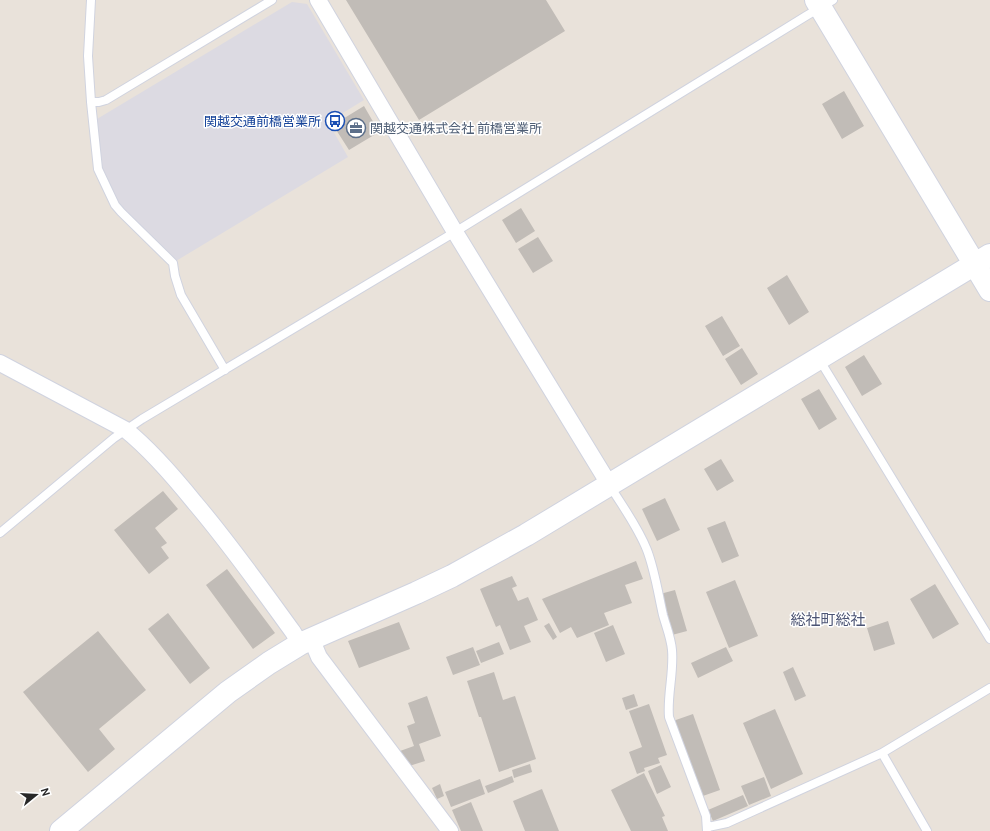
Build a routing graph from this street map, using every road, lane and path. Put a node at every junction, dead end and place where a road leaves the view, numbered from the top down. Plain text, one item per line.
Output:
1 (91, 0) edge
2 (272, 0) edge
3 (318, 0) edge
4 (824, 2) edge
5 (91, 102) junction
6 (455, 232) junction
7 (982, 260) edge
8 (990, 290) edge
9 (818, 358) junction
10 (0, 362) edge
11 (225, 370) junction
12 (126, 430) junction
13 (609, 484) junction
14 (0, 533) edge
15 (990, 639) edge
16 (306, 641) junction
17 (990, 688) edge
18 (882, 753) junction
19 (445, 829) edge
20 (708, 829) edge
21 (61, 831) edge
22 (926, 831) edge

1 - 5 lane
2 - 5 lane
3 - 6 street
4 - 6 lane
4 - 7 street
5 - 11 lane
6 - 11 lane
6 - 13 street
7 - 8 street
7 - 9 street
9 - 13 street
9 - 15 lane
10 - 12 street
11 - 12 lane
12 - 14 lane
12 - 16 street
13 - 16 street
13 - 20 lane
16 - 19 street
16 - 21 street
17 - 18 lane
18 - 20 lane
18 - 22 lane

